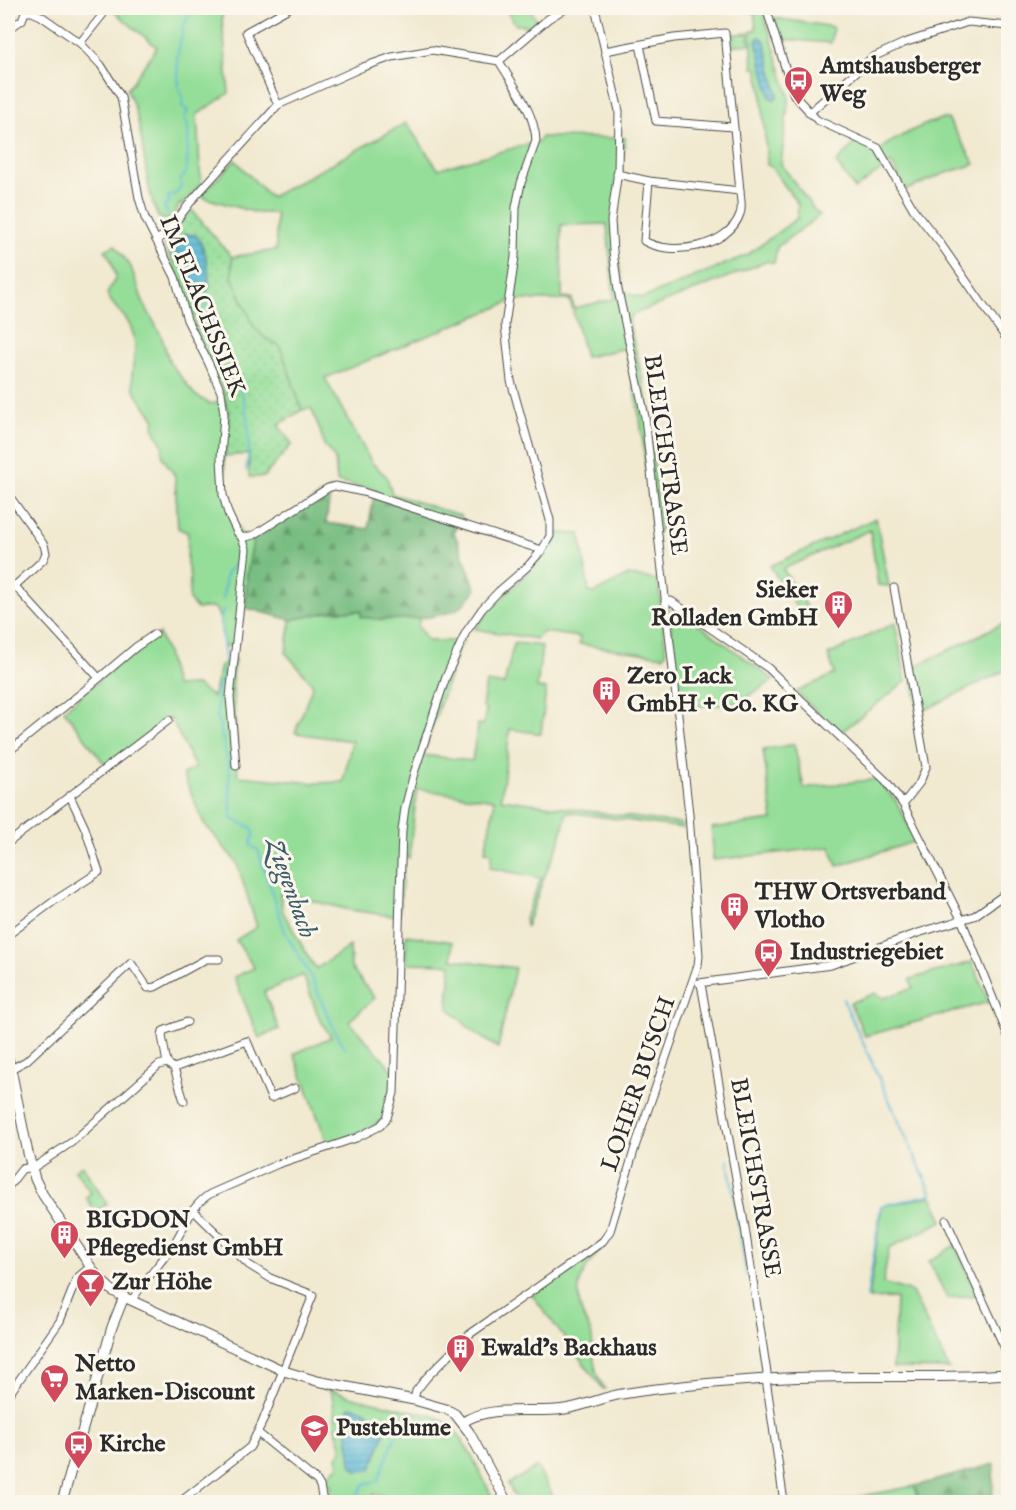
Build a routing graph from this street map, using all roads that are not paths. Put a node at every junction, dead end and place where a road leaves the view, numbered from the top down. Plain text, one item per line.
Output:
1 (108, 8) edge
2 (288, 8) edge
3 (566, 8) edge
4 (595, 8) edge
5 (766, 8) edge
6 (24, 10) edge
7 (1008, 26) edge
8 (8, 29) edge
9 (80, 43) junction
10 (640, 45) junction
11 (605, 51) junction
12 (499, 62) junction
13 (278, 105) junction
14 (809, 113) junction
15 (733, 127) junction
16 (617, 174) junction
17 (649, 181) junction
18 (740, 190) junction
19 (156, 240) junction
20 (1008, 341) edge
21 (8, 494) edge
22 (242, 538) junction
23 (542, 549) junction
24 (14, 585) junction
25 (894, 588) dead end
26 (8, 592) edge
27 (665, 602) junction
28 (155, 634) dead end
29 (99, 678) junction
30 (169, 720) dead end
31 (8, 752) edge
32 (236, 766) dead end
33 (70, 796) junction
34 (903, 804) junction
35 (8, 843) edge
36 (1008, 892) edge
37 (962, 921) junction
38 (8, 935) edge
39 (219, 959) dead end
40 (697, 983) junction
41 (187, 1022) dead end
42 (1008, 1036) edge
43 (8, 1059) edge
44 (166, 1063) junction
45 (174, 1068) junction
46 (11, 1069) junction
47 (296, 1088) dead end
48 (184, 1101) dead end
49 (31, 1167) junction
50 (8, 1187) edge
51 (193, 1210) junction
52 (946, 1220) dead end
53 (90, 1267) junction
54 (128, 1298) junction
55 (1008, 1356) edge
56 (284, 1371) junction
57 (1008, 1374) edge
58 (766, 1379) junction
59 (8, 1396) edge
60 (414, 1400) junction
61 (463, 1422) junction
62 (258, 1433) junction
63 (62, 1503) edge
64 (180, 1503) edge
65 (323, 1503) edge
66 (507, 1503) edge
67 (784, 1503) edge

1 - 9 street
2 - 13 street
3 - 12 street
4 - 11 street, BLEICHSTRASSE
5 - 14 street
6 - 8 street
6 - 9 street, IM FLACHSSIEK
7 - 14 street
9 - 19 street, IM FLACHSSIEK
10 - 11 street
10 - 15 street
10 - 15 street
11 - 16 street, BLEICHSTRASSE
12 - 13 street
12 - 23 street
13 - 19 street
14 - 20 street
15 - 18 street
16 - 17 street
16 - 27 street, BLEICHSTRASSE
17 - 18 street
17 - 18 street
19 - 22 street, IM FLACHSSIEK
21 - 24 street
22 - 23 street
22 - 32 street, IM FLACHSSIEK
23 - 51 street
24 - 26 street
24 - 29 street
25 - 34 street
27 - 34 street
27 - 40 street, BLEICHSTRASSE
28 - 29 street
29 - 31 street
30 - 33 street
33 - 35 street
33 - 38 street
34 - 37 street
36 - 37 street, LOHER BUSCH
37 - 40 street, LOHER BUSCH
37 - 42 street
39 - 46 street
40 - 58 street, BLEICHSTRASSE
40 - 60 street, LOHER BUSCH
41 - 44 street
43 - 46 street
44 - 45 street
44 - 49 street
45 - 47 street
45 - 48 street
46 - 49 street
49 - 50 street
49 - 53 street
51 - 54 street
51 - 56 street
52 - 55 street
53 - 54 street
53 - 59 street
54 - 56 street
54 - 63 street
56 - 60 street
56 - 62 street
57 - 58 street
58 - 61 street
58 - 67 street, BLEICHSTRASSE
60 - 61 street
61 - 66 street
62 - 64 street
62 - 65 street

